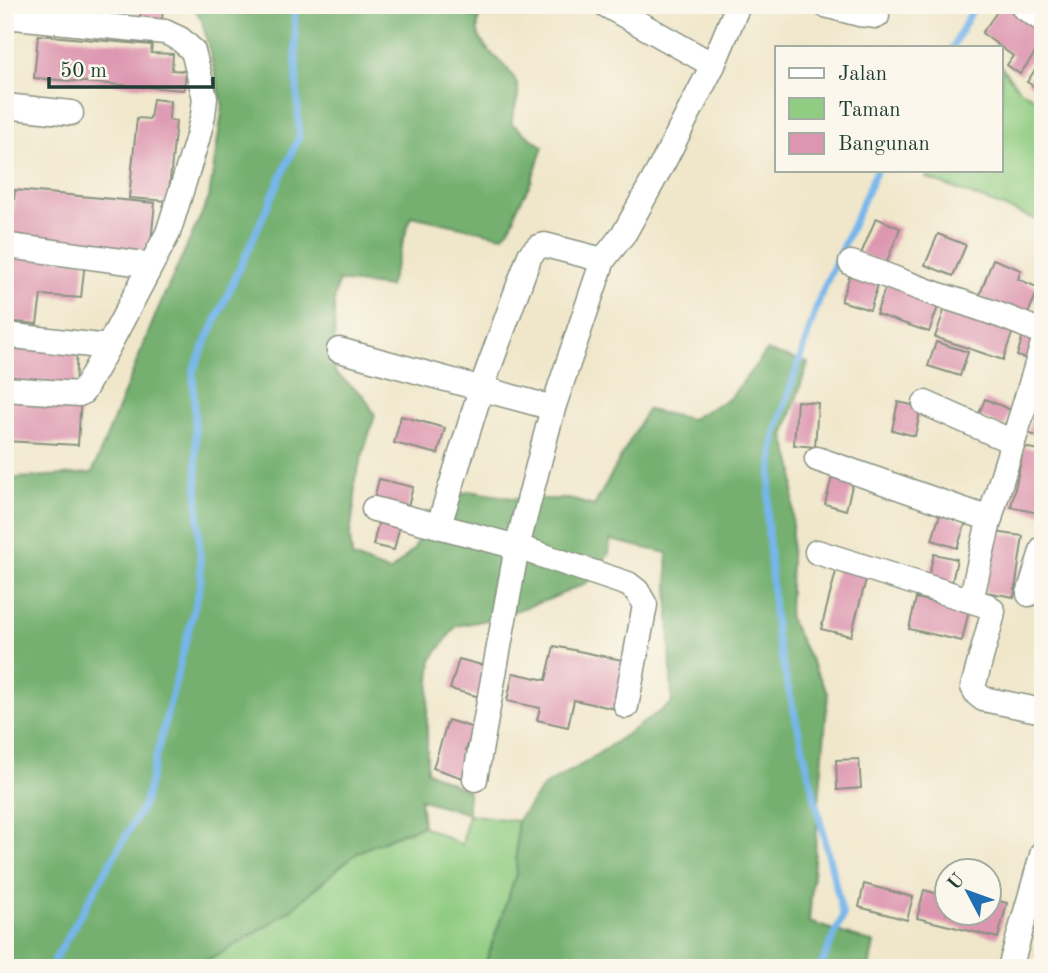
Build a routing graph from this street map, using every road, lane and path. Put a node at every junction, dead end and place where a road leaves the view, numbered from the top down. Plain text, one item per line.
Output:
1 (606, 5) edge
2 (738, 5) edge
3 (825, 5) edge
4 (5, 16) edge
5 (877, 16) dead end
6 (713, 65) junction
7 (5, 106) edge
8 (71, 113) dead end
9 (9, 246) dead end
10 (603, 260) junction
11 (851, 262) dead end
12 (151, 265) junction
13 (1043, 332) edge
14 (6, 335) edge
15 (1043, 344) edge
16 (108, 347) junction
17 (339, 350) dead end
18 (5, 389) edge
19 (481, 389) junction
20 (925, 403) dead end
21 (553, 408) junction
22 (1013, 442) junction
23 (817, 459) dead end
24 (374, 509) dead end
25 (989, 519) junction
26 (439, 525) junction
27 (517, 547) junction
28 (1043, 548) edge
29 (817, 552) dead end
30 (1029, 594) dead end
31 (971, 600) junction
32 (626, 706) dead end
33 (1043, 711) edge
34 (475, 779) dead end
35 (1043, 852) edge
36 (1010, 968) edge

1 - 6 street
2 - 6 street
3 - 5 street
4 - 12 street
6 - 10 street
7 - 8 street
9 - 12 street
10 - 19 street
10 - 21 street
11 - 13 street
12 - 16 street
14 - 16 street
15 - 22 street
16 - 18 street
17 - 19 street
19 - 21 street
19 - 26 street
20 - 22 street
21 - 27 street
22 - 25 street
23 - 25 street
24 - 26 street
25 - 31 street
26 - 27 street
27 - 32 street
27 - 34 street
28 - 30 street
29 - 31 street
31 - 33 street
35 - 36 street

